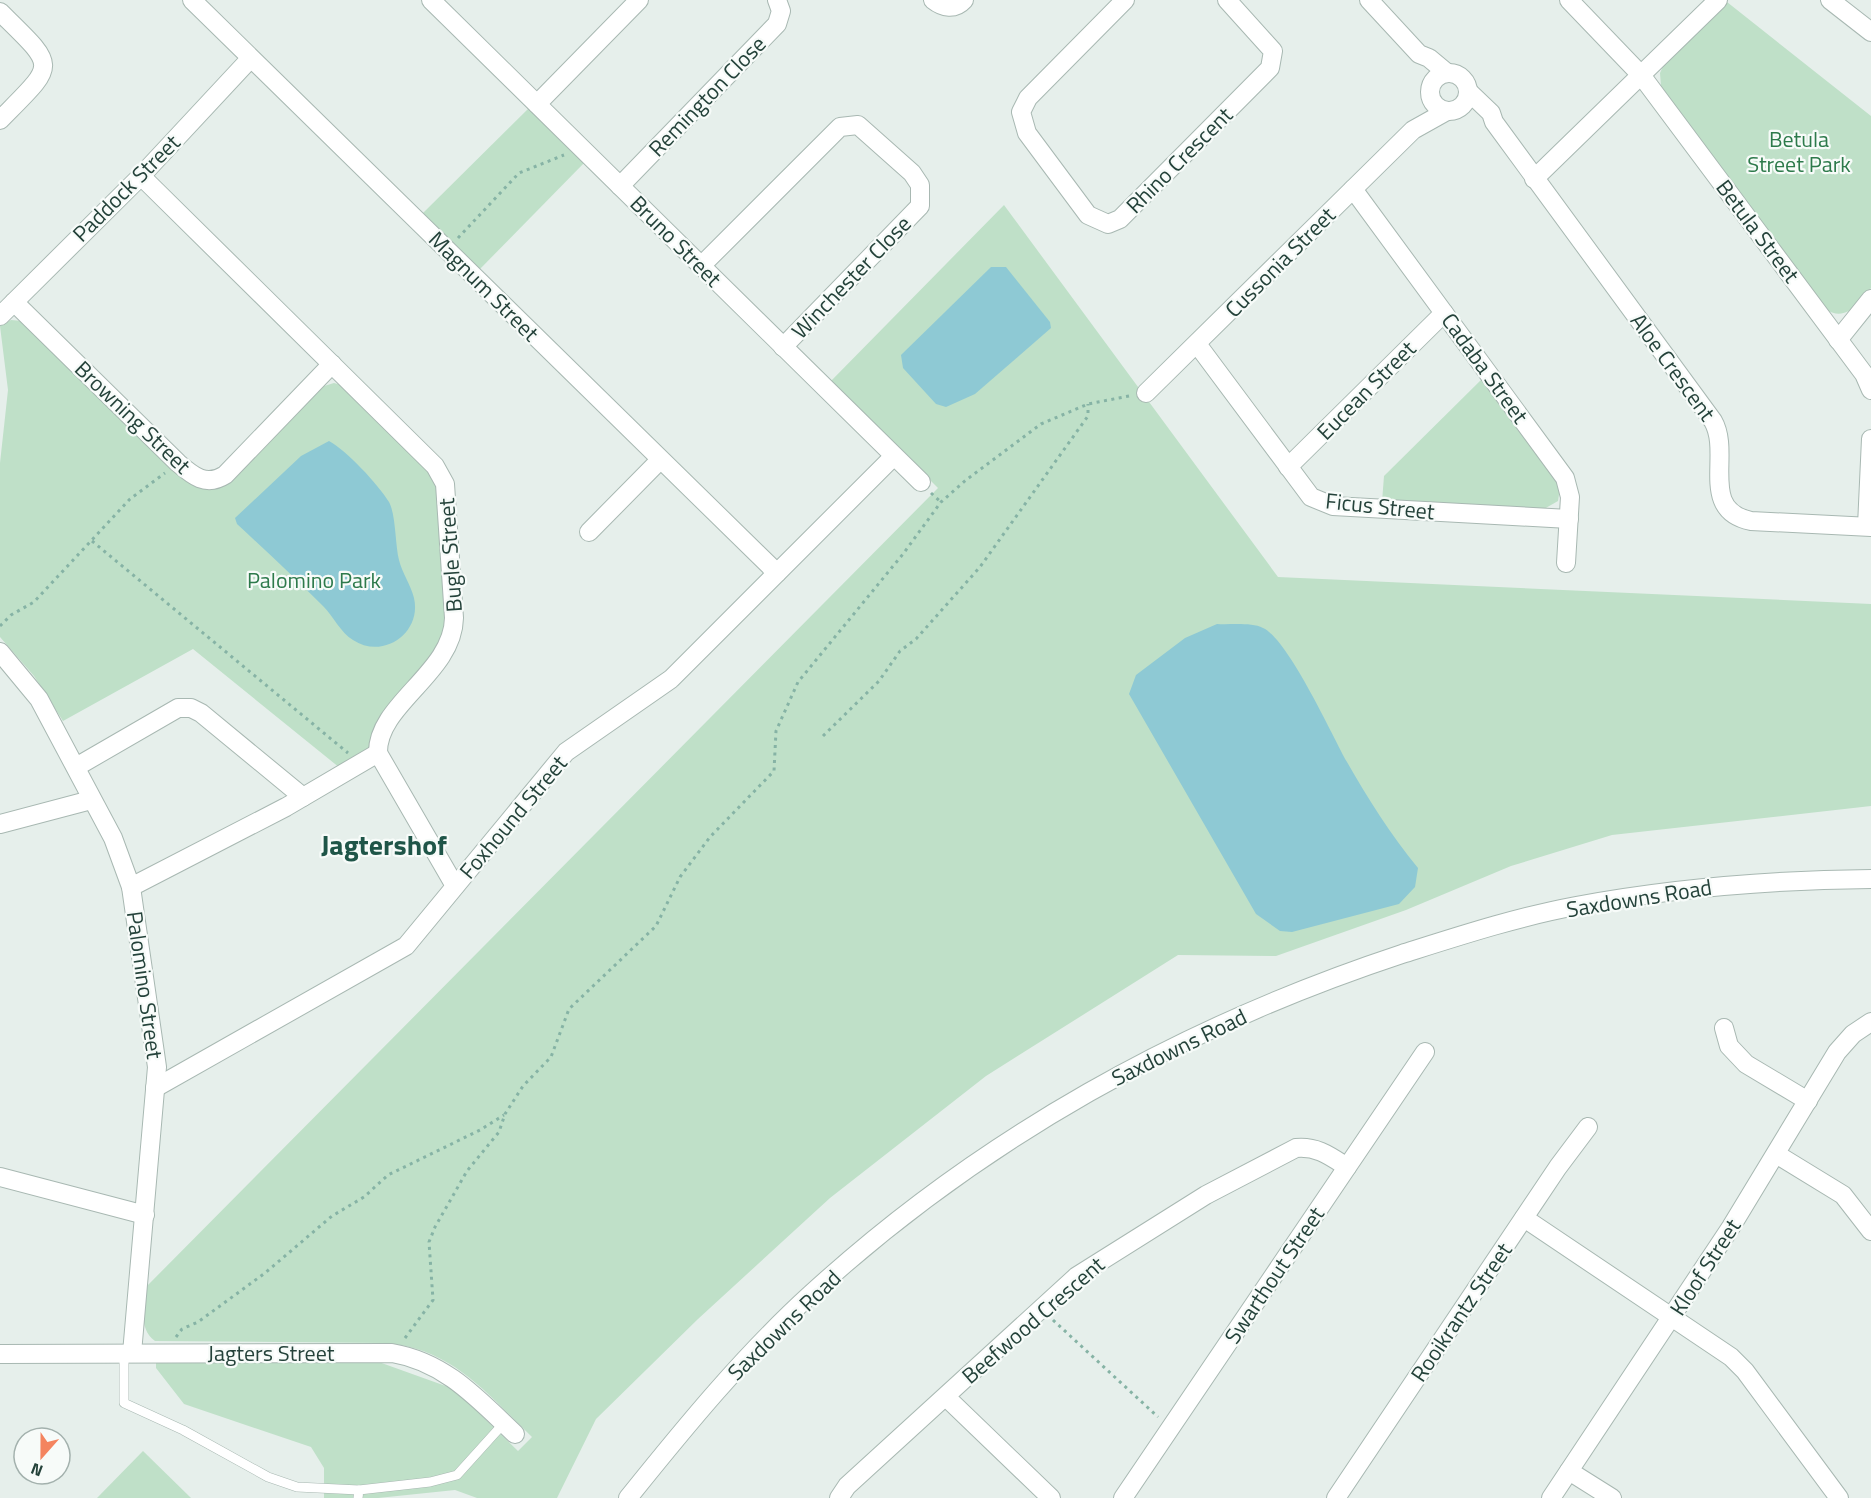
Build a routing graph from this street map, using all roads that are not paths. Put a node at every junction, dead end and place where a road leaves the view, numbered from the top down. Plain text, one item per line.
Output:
1 (192, 0) edge
2 (431, 0) edge
3 (639, 0) edge
4 (777, 0) edge
5 (933, 0) edge
6 (964, 0) edge
7 (1125, 0) edge
8 (1227, 0) edge
9 (1369, 0) edge
10 (1569, 0) edge
11 (1718, 0) edge
12 (1830, 0) edge
13 (0, 12) edge
14 (1871, 32) edge
15 (250, 59) junction
16 (1641, 75) junction
17 (1437, 85) junction
18 (1468, 90) junction
19 (537, 104) junction
20 (1454, 110) junction
21 (0, 120) edge
22 (1494, 122) junction
23 (1413, 130) junction
24 (141, 176) junction
25 (1534, 179) junction
26 (620, 186) junction
27 (1353, 189) junction
28 (701, 266) junction
29 (1871, 299) edge
30 (15, 302) junction
31 (1444, 313) junction
32 (0, 316) edge
33 (1838, 340) junction
34 (1197, 344) junction
35 (783, 347) junction
36 (332, 364) junction
37 (1871, 390) edge
38 (1146, 393) road end
39 (1871, 440) edge
40 (894, 456) junction
41 (660, 460) junction
42 (1288, 467) junction
43 (921, 482) dead end
44 (1569, 519) junction
45 (1869, 527) edge
46 (589, 532) dead end
47 (1566, 563) dead end
48 (777, 573) junction
49 (0, 652) edge
50 (378, 753) junction
51 (76, 767) junction
52 (303, 796) junction
53 (91, 800) junction
54 (0, 824) edge
55 (1871, 879) edge
56 (455, 886) junction
57 (131, 887) junction
58 (1871, 1022) edge
59 (1724, 1028) dead end
60 (1425, 1052) dead end
61 (155, 1088) junction
62 (1808, 1101) junction
63 (1588, 1127) dead end
64 (1776, 1154) junction
65 (1347, 1167) junction
66 (0, 1178) edge
67 (145, 1215) junction
68 (1524, 1218) junction
69 (1871, 1231) edge
70 (1672, 1317) junction
71 (128, 1353) junction
72 (0, 1354) edge
73 (946, 1397) junction
74 (509, 1429) joint
75 (1569, 1471) junction
76 (358, 1494) edge
77 (628, 1498) edge
78 (839, 1498) edge
79 (1051, 1498) edge
80 (1124, 1498) edge
81 (1336, 1498) edge
82 (1551, 1498) edge
83 (1612, 1498) edge
84 (1839, 1498) edge

1 - 15 street, Magnum Street
2 - 19 street, Bruno Street
3 - 19 street
4 - 26 street, Remington Close
5 - 6 street
7 - 8 street, Rhino Crescent
9 - 17 street
10 - 16 street, Betula Street
11 - 16 street
12 - 14 street
13 - 21 street
15 - 24 street, Paddock Street
15 - 41 street, Magnum Street
16 - 25 street
16 - 33 street, Betula Street
17 - 18 street
17 - 20 street
17 - 23 street, Cussonia Street
18 - 20 street
18 - 22 street, Aloe Crescent
19 - 26 street, Bruno Street
20 - 22 street
20 - 23 street, Cussonia Street
22 - 25 street, Aloe Crescent
23 - 27 street, Cussonia Street
24 - 30 street, Paddock Street
24 - 36 street, Bugle Street
25 - 45 street, Aloe Crescent
26 - 28 street, Bruno Street
27 - 31 street, Cadaba Street
27 - 34 street, Cussonia Street
28 - 35 street, Bruno Street
28 - 35 street, Winchester Close
29 - 33 street
30 - 32 street, Paddock Street
30 - 36 street, Browning Street
31 - 42 street, Eucean Street
31 - 44 street, Cadaba Street
33 - 37 street, Betula Street
34 - 38 street, Cussonia Street
34 - 42 street, Ficus Street
35 - 40 street, Bruno Street
36 - 50 street, Bugle Street
39 - 45 street
40 - 43 street, Bruno Street
40 - 48 street, Foxhound Street
41 - 46 street
41 - 48 street, Magnum Street
42 - 44 street, Ficus Street
44 - 47 street, Cadaba Street
48 - 56 street, Foxhound Street
49 - 51 street, Palomino Street
50 - 52 street
50 - 56 street
51 - 52 street
51 - 53 street, Palomino Street
52 - 57 street
53 - 54 street
53 - 57 street, Palomino Street
55 - 77 street, Saxdowns Road
56 - 61 street, Foxhound Street
57 - 61 street, Palomino Street
58 - 62 street, Kloof Street
59 - 62 street
60 - 65 street, Swarthout Street
61 - 67 street, Palomino Street
62 - 64 street, Kloof Street
63 - 68 street, Rooikrantz Street
64 - 69 street
64 - 70 street, Kloof Street
65 - 73 street, Beefwood Crescent
65 - 80 street, Swarthout Street
66 - 67 street
67 - 71 street, Palomino Street
68 - 70 street
68 - 81 street, Rooikrantz Street
70 - 75 street, Kloof Street
70 - 84 street
71 - 72 street, Jagters Street
71 - 74 street, Jagters Street
71 - 76 lane
73 - 78 street, Beefwood Crescent
73 - 79 street
74 - 76 lane
75 - 82 street, Kloof Street
75 - 83 street

